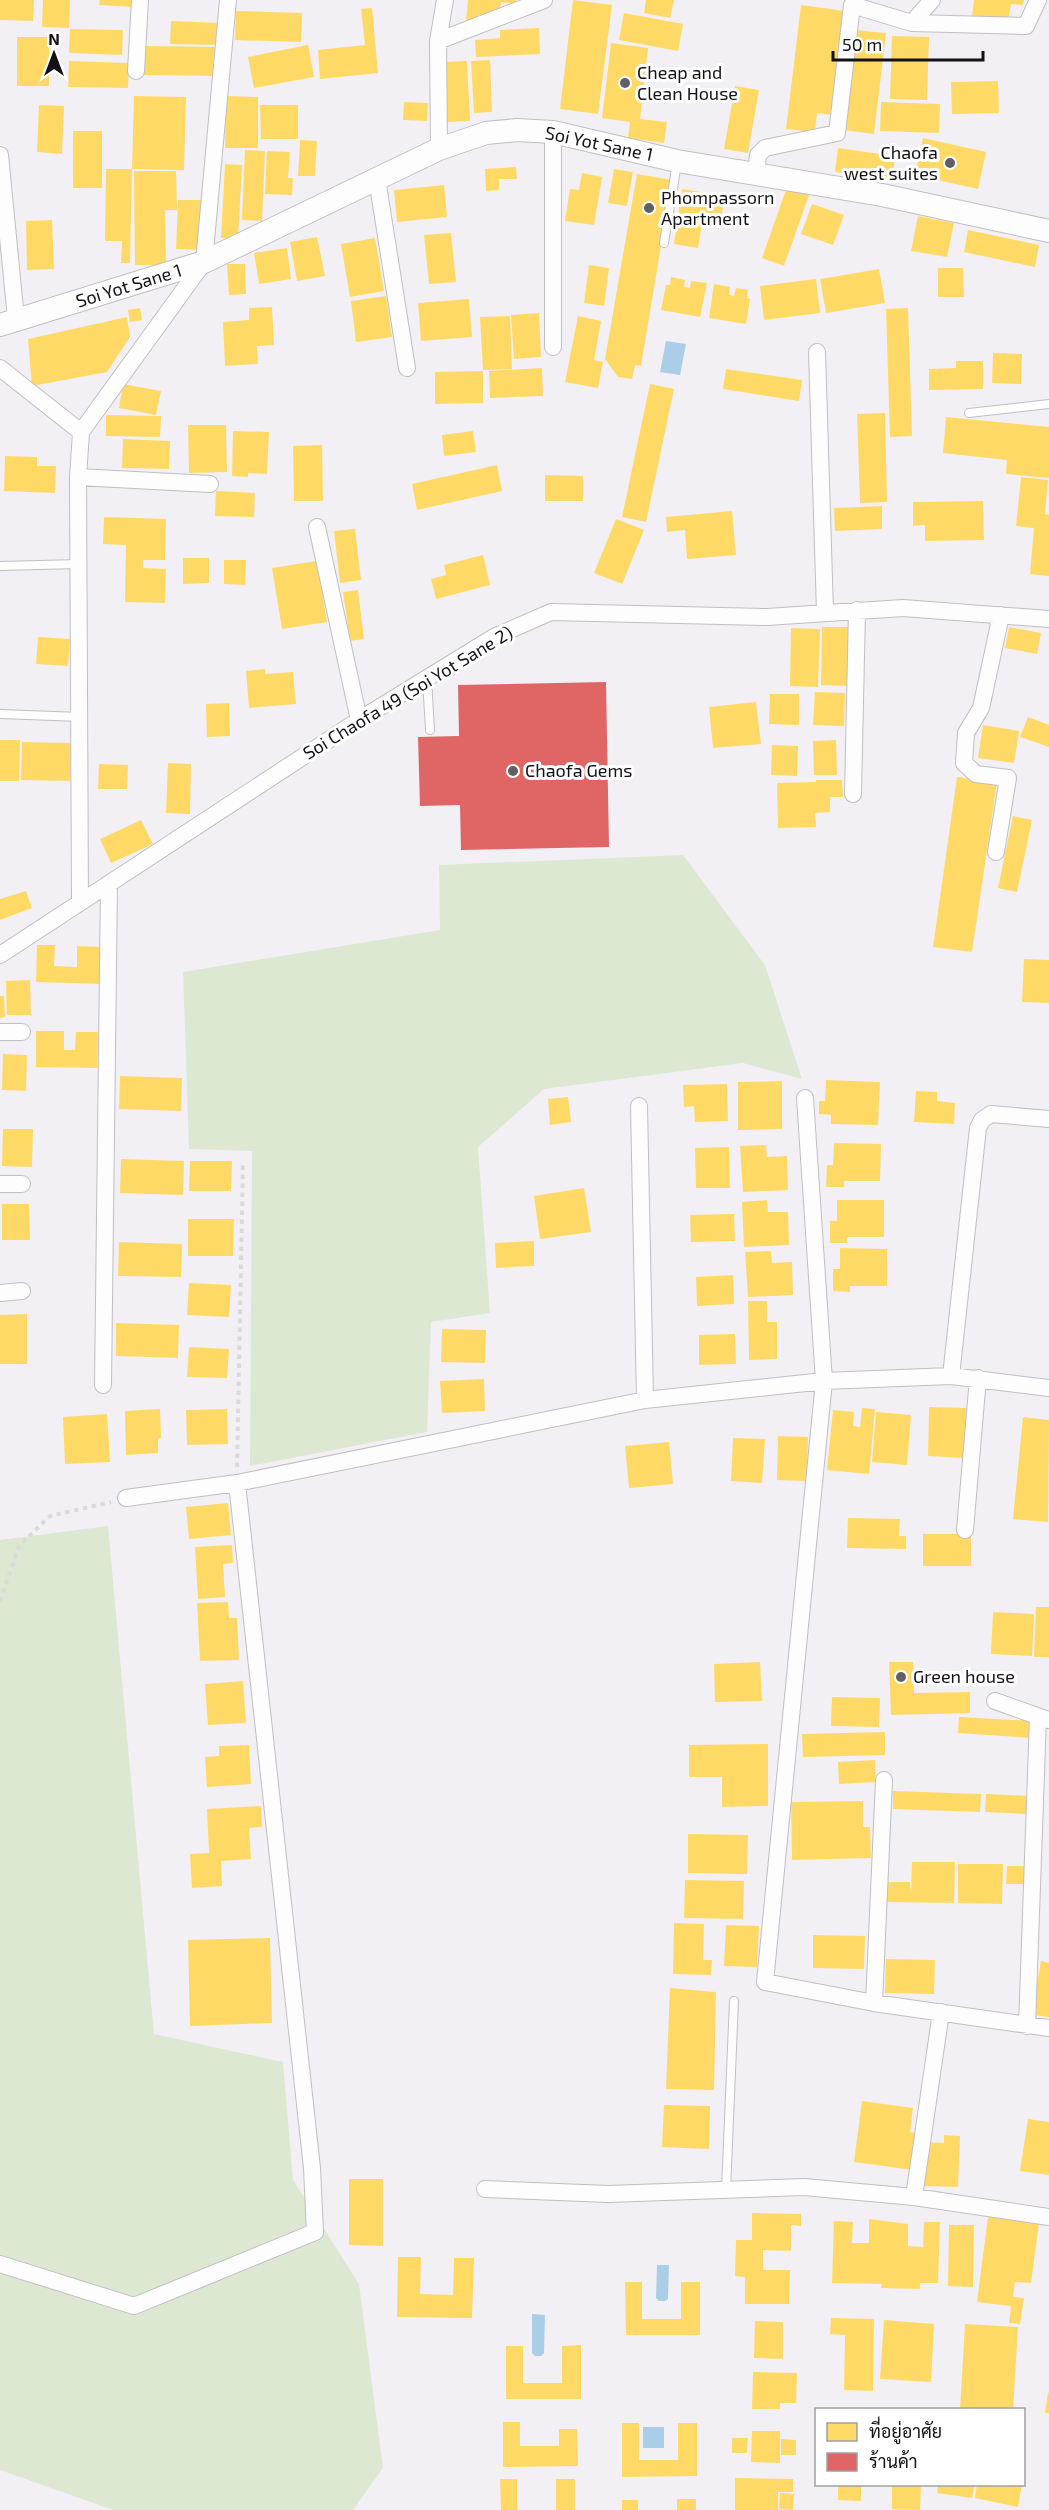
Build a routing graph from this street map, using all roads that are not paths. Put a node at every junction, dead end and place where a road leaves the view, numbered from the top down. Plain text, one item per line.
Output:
1 (140, 0) edge
2 (228, 0) edge
3 (445, 0) edge
4 (932, 0) edge
5 (1038, 0) edge
6 (535, 2) edge
7 (912, 23) junction
8 (438, 41) junction
9 (136, 71) dead end
10 (553, 132) junction
11 (439, 149) junction
12 (0, 155) edge
13 (677, 161) junction
14 (756, 174) junction
15 (377, 179) junction
16 (1049, 231) edge
17 (664, 243) dead end
18 (204, 262) junction
19 (8, 322) edge
20 (553, 347) dead end
21 (817, 352) dead end
22 (0, 368) edge
23 (407, 368) dead end
24 (1049, 404) edge
25 (969, 413) dead end
26 (81, 432) junction
27 (78, 477) junction
28 (210, 484) dead end
29 (317, 527) dead end
30 (79, 564) junction
31 (0, 566) edge
32 (857, 609) junction
33 (825, 612) junction
34 (1001, 615) junction
35 (1049, 619) edge
36 (428, 679) junction
37 (0, 714) edge
38 (81, 717) junction
39 (359, 720) junction
40 (430, 730) dead end
41 (853, 794) dead end
42 (996, 852) dead end
43 (109, 884) junction
44 (80, 901) junction
45 (0, 955) edge
46 (0, 1032) edge
47 (22, 1032) dead end
48 (805, 1098) dead end
49 (639, 1106) dead end
50 (1049, 1119) edge
51 (0, 1184) edge
52 (22, 1184) dead end
53 (22, 1291) dead end
54 (0, 1293) edge
55 (951, 1376) junction
56 (978, 1378) junction
57 (824, 1381) junction
58 (103, 1385) dead end
59 (1049, 1388) edge
60 (645, 1400) junction
61 (237, 1483) junction
62 (126, 1498) road end
63 (965, 1530) dead end
64 (995, 1701) dead end
65 (1043, 1719) edge
66 (884, 1780) dead end
67 (734, 2001) dead end
68 (874, 2003) junction
69 (941, 2012) junction
70 (1027, 2026) junction
71 (1049, 2028) edge
72 (485, 2189) dead end
73 (726, 2190) junction
74 (914, 2197) junction
75 (1049, 2217) edge
76 (0, 2264) edge

1 - 9 street
2 - 18 street
3 - 8 street
4 - 7 street
5 - 7 street
6 - 8 street
7 - 14 street
8 - 11 street
10 - 11 street, Soi Yot Sane 1
10 - 13 street, Soi Yot Sane 1
10 - 20 street
11 - 15 street, Soi Yot Sane 1
12 - 19 street
13 - 14 street, Soi Yot Sane 1
13 - 17 lane
14 - 16 street, Soi Yot Sane 1
15 - 18 street, Soi Yot Sane 1
15 - 23 street
18 - 19 street, Soi Yot Sane 1
18 - 26 street
21 - 33 street
22 - 26 street
24 - 25 lane
26 - 27 street
27 - 28 street
27 - 30 street
29 - 39 street
30 - 31 lane
30 - 38 street
32 - 33 street, Soi Chaofa 49 (Soi Yot Sane 2)
32 - 34 street, Soi Chaofa 49 (Soi Yot Sane 2)
32 - 41 street
33 - 36 street, Soi Chaofa 49 (Soi Yot Sane 2)
34 - 35 street, Soi Chaofa 49 (Soi Yot Sane 2)
34 - 42 street
36 - 39 street, Soi Chaofa 49 (Soi Yot Sane 2)
36 - 40 lane
37 - 38 lane
38 - 44 street
39 - 43 street, Soi Chaofa 49 (Soi Yot Sane 2)
43 - 44 street, Soi Chaofa 49 (Soi Yot Sane 2)
43 - 58 street
44 - 45 street, Soi Chaofa 49 (Soi Yot Sane 2)
46 - 47 street
48 - 57 street
49 - 60 street
50 - 55 street
51 - 52 street
53 - 54 street
55 - 56 street
55 - 57 street
56 - 59 street
56 - 63 street
57 - 60 street
57 - 68 street
60 - 61 street
61 - 62 street
61 - 76 street
64 - 65 street
65 - 70 street
66 - 68 street
67 - 73 lane
68 - 69 street
69 - 70 street
69 - 74 street
70 - 71 street
72 - 73 street
73 - 74 street
74 - 75 street

